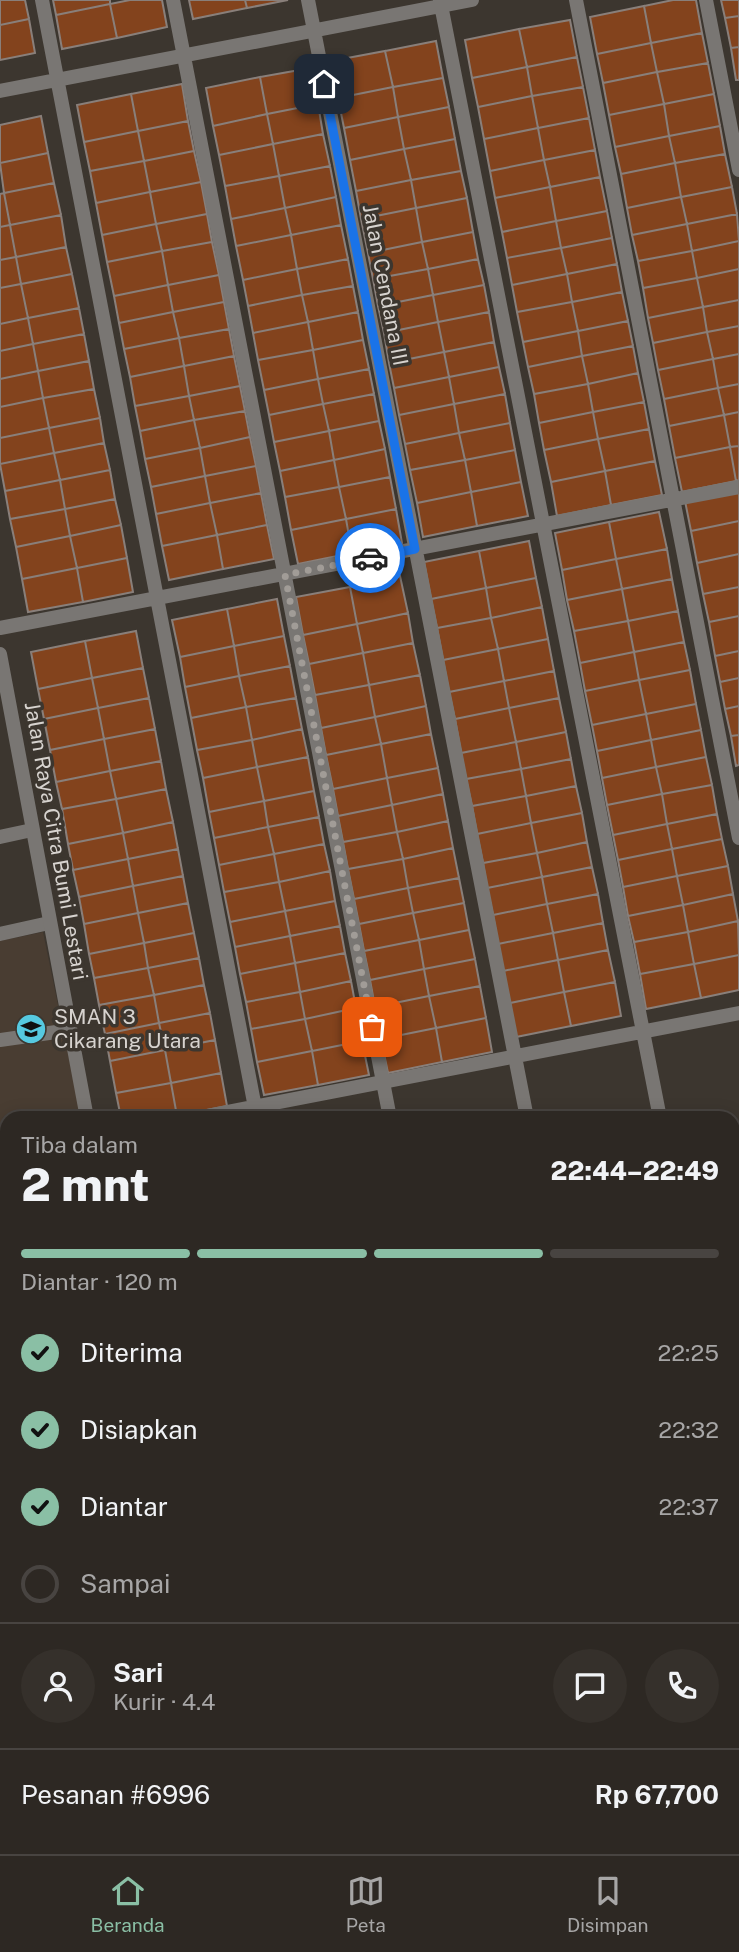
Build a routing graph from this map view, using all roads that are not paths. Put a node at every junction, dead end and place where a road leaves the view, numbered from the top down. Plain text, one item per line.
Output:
1 (42, 0) edge
2 (173, 0) edge
3 (308, 0) edge
4 (472, 0) edge
5 (576, 0) edge
6 (706, 0) edge
7 (440, 3) edge
8 (314, 30) junction
9 (183, 54) junction
10 (57, 78) junction
11 (0, 90) edge
12 (739, 170) edge
13 (739, 487) edge
14 (673, 499) junction
15 (543, 525) junction
16 (415, 549) junction
17 (285, 575) junction
18 (157, 599) junction
19 (0, 628) edge
20 (0, 654) edge
21 (32, 830) junction
22 (0, 837) edge
23 (739, 838) edge
24 (49, 923) junction
25 (0, 934) edge
26 (739, 1013) edge
27 (70, 1030) junction
28 (643, 1031) junction
29 (0, 1040) edge
30 (515, 1056) junction
31 (382, 1081) junction
32 (86, 1111) edge
33 (256, 1111) edge
34 (260, 1111) edge
35 (388, 1111) edge
36 (526, 1111) edge
37 (659, 1111) edge

1 - 10 street
2 - 9 street
3 - 8 street, Jalan Cendana III
4 - 7 street
5 - 14 street
6 - 12 street
7 - 8 street
7 - 15 street
8 - 9 street
8 - 16 street, Jalan Cendana III
9 - 10 street
9 - 17 street
10 - 11 street
10 - 18 street
13 - 14 street
14 - 15 street
14 - 23 street
15 - 16 street
15 - 28 street
16 - 17 street
16 - 30 street, Jalan Cendana III
17 - 18 street
17 - 31 street
18 - 19 street
18 - 33 street
20 - 21 street, Jalan Raya Citra Bumi Lestari
21 - 22 street
21 - 24 street, Jalan Raya Citra Bumi Lestari
24 - 25 street
24 - 27 street, Jalan Raya Citra Bumi Lestari
26 - 28 street
27 - 29 street
27 - 32 street, Jalan Raya Citra Bumi Lestari
28 - 30 street
28 - 37 street
30 - 31 street
30 - 36 street, Jalan Cendana III
31 - 34 street
31 - 35 street

